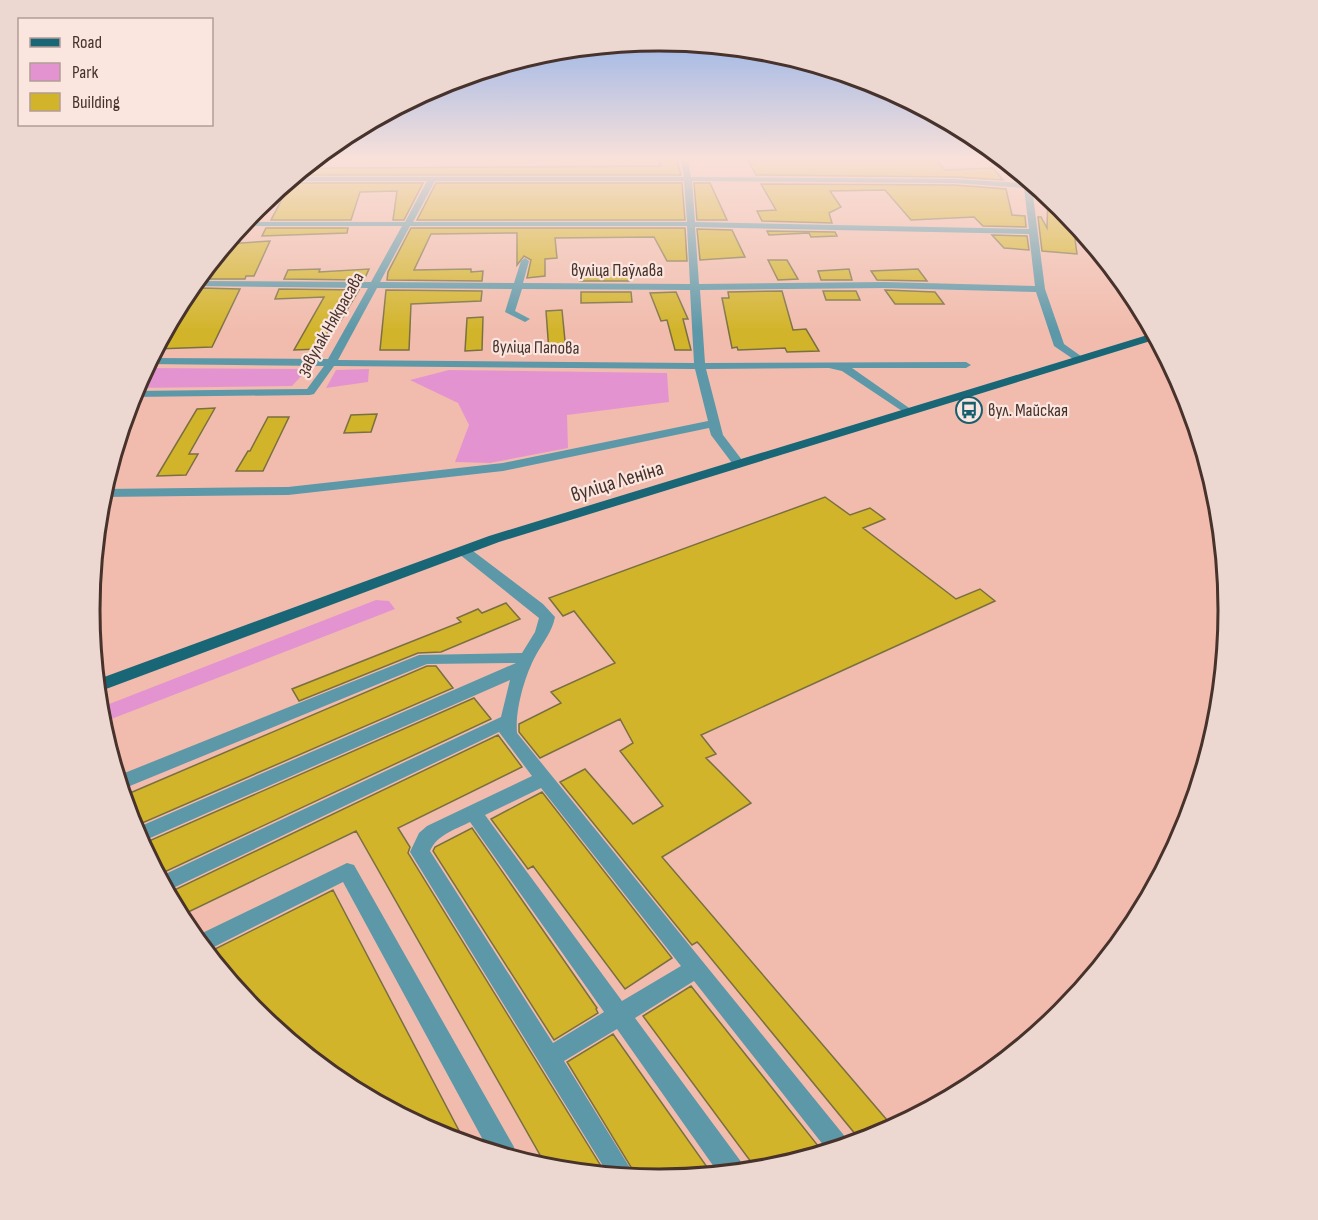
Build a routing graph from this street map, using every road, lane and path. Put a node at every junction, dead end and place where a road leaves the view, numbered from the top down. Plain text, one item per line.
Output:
1 (411, 217) edge
2 (691, 217) edge
3 (1031, 217) edge
4 (255, 224) edge
5 (407, 224) junction
6 (691, 224) junction
7 (1032, 232) junction
8 (525, 261) dead end
9 (205, 284) edge
10 (372, 285) junction
11 (516, 286) junction
12 (694, 287) junction
13 (1040, 289) junction
14 (525, 319) dead end
15 (1147, 338) edge
16 (1080, 359) junction
17 (159, 361) edge
18 (331, 363) junction
19 (830, 365) junction
20 (966, 365) dead end
21 (700, 366) junction
22 (144, 394) edge
23 (908, 412) junction
24 (714, 423) junction
25 (739, 464) junction
26 (113, 493) edge
27 (464, 551) junction
28 (524, 663) junction
29 (105, 683) edge
30 (507, 721) junction
31 (544, 778) junction
32 (127, 780) edge
33 (473, 812) junction
34 (147, 832) edge
35 (170, 880) edge
36 (208, 940) edge
37 (696, 968) junction
38 (620, 1016) junction
39 (549, 1058) junction
40 (835, 1140) edge
41 (500, 1146) edge
42 (728, 1164) edge
43 (618, 1168) edge

1 - 5 street, завулак Някрасава
2 - 6 street
3 - 7 street
4 - 5 street
5 - 6 street
5 - 10 street, завулак Някрасава
6 - 7 street
6 - 12 street
7 - 13 street
8 - 11 street
9 - 10 street, вуліца Паўлава
10 - 11 street, вуліца Паўлава
10 - 18 street, завулак Някрасава
11 - 12 street, вуліца Паўлава
11 - 14 street
12 - 13 street, вуліца Паўлава
12 - 21 street
13 - 16 street
15 - 16 main road, вуліца Леніна
16 - 23 main road, вуліца Леніна
17 - 18 street, вуліца Папова
18 - 21 street, вуліца Папова
18 - 22 street, завулак Някрасава
19 - 20 street
19 - 21 street, вуліца Папова
19 - 23 street, вуліца Папова
21 - 24 street
23 - 25 main road, вуліца Леніна
24 - 25 street
24 - 26 street
25 - 27 main road, вуліца Леніна
27 - 28 street
27 - 29 main road, вуліца Леніна
28 - 30 street
28 - 32 street
28 - 34 street
30 - 31 street
30 - 35 street
31 - 33 street
31 - 37 street
33 - 38 street
33 - 39 street
36 - 41 street
37 - 38 street
37 - 40 street
38 - 39 street
38 - 42 street
39 - 43 street

